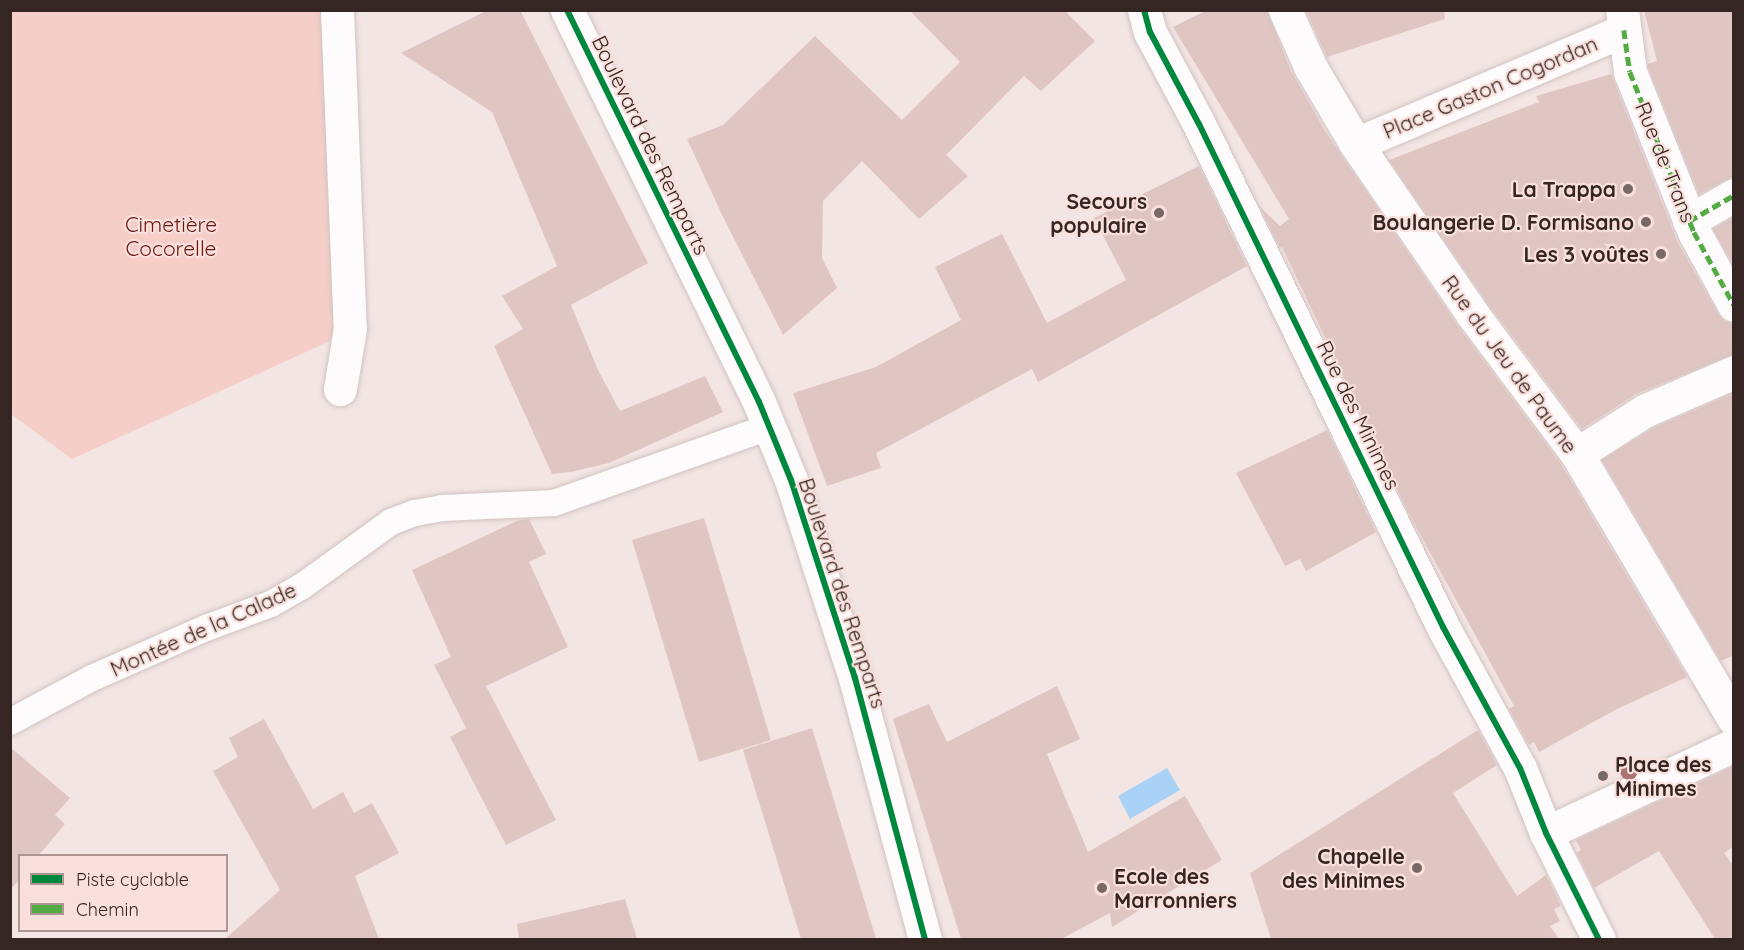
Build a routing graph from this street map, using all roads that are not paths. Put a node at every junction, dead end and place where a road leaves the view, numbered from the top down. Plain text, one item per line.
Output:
1 (337, 10) edge
2 (567, 10) edge
3 (1144, 10) edge
4 (1285, 10) edge
5 (1623, 20) edge
6 (1356, 144) junction
7 (1734, 195) edge
8 (1689, 221) junction
9 (1734, 304) edge
10 (1734, 372) edge
11 (340, 389) dead end
12 (769, 427) junction
13 (1577, 454) junction
14 (1734, 719) edge
15 (10, 722) edge
16 (1734, 745) edge
17 (1546, 833) junction
18 (925, 939) edge
19 (1599, 939) edge

1 - 11 street
2 - 12 street, Boulevard des Remparts
3 - 17 street, Rue des Minimes
4 - 6 street, Rue du Jeu de Paume
5 - 6 street, Place Gaston Cogordan
5 - 8 street, Rue de Trans
6 - 13 street, Rue du Jeu de Paume
7 - 8 street
8 - 9 street, Rue de Trans
10 - 13 street
12 - 15 lane, Montée de la Calade
12 - 18 street, Boulevard des Remparts
13 - 14 street, Rue du Jeu de Paume
16 - 17 street
17 - 19 street, Rue des Minimes

